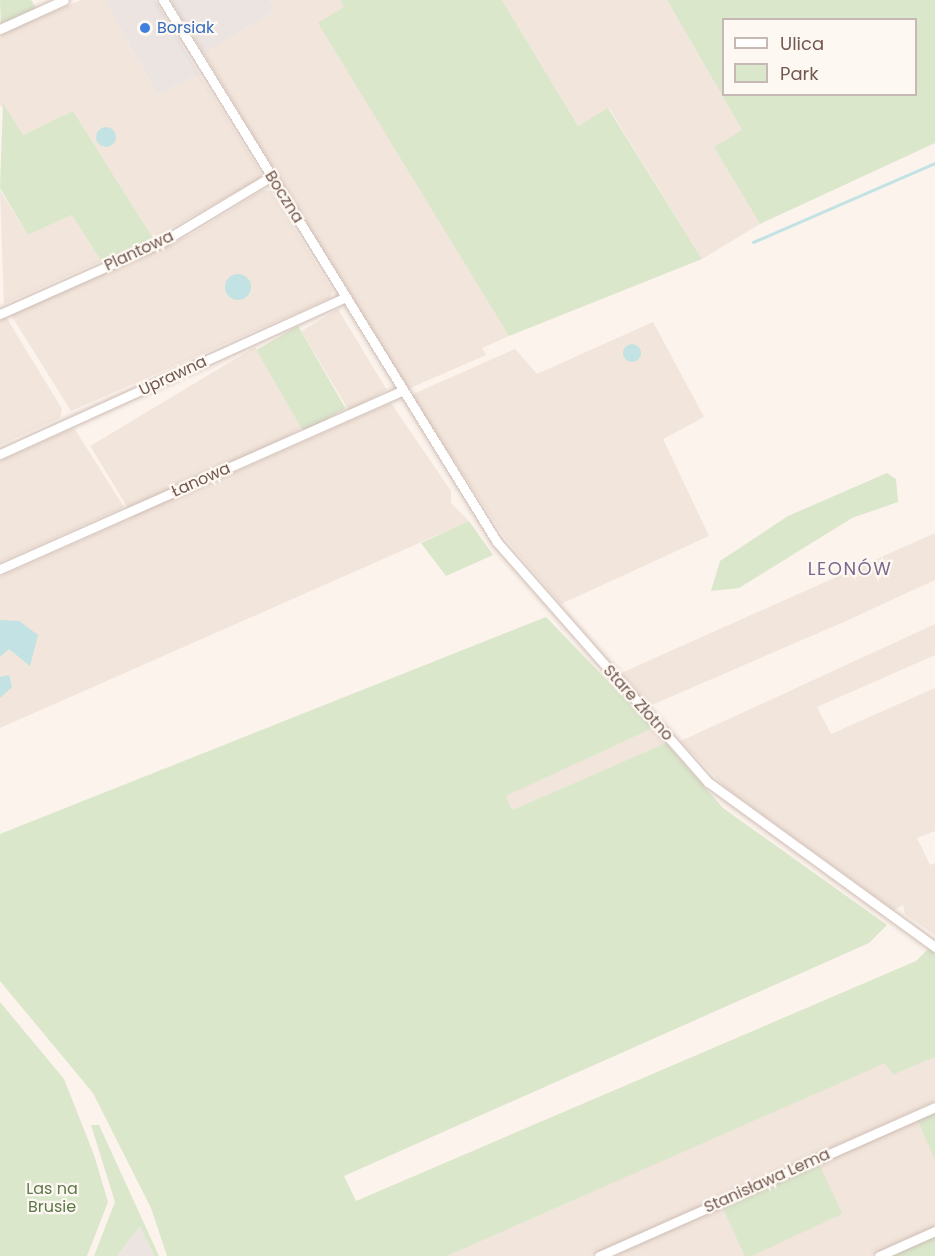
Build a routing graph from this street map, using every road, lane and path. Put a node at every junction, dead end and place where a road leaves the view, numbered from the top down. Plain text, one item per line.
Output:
1 (64, 0) edge
2 (163, 0) edge
3 (0, 29) edge
4 (272, 176) junction
5 (346, 297) junction
6 (0, 301) edge
7 (3, 312) edge
8 (403, 394) junction
9 (0, 454) edge
10 (0, 569) edge
11 (935, 947) edge
12 (935, 1107) edge
13 (935, 1231) edge
14 (599, 1256) edge
15 (879, 1256) edge

1 - 3 street
2 - 4 street, Boczna
4 - 5 street, Boczna
4 - 7 street, Plantowa
5 - 8 street, Boczna
5 - 9 street, Uprawna
6 - 7 street
8 - 10 street, Łanowa
8 - 11 street, Stare Złotno
12 - 14 street, Stanisława Lema
13 - 15 street

